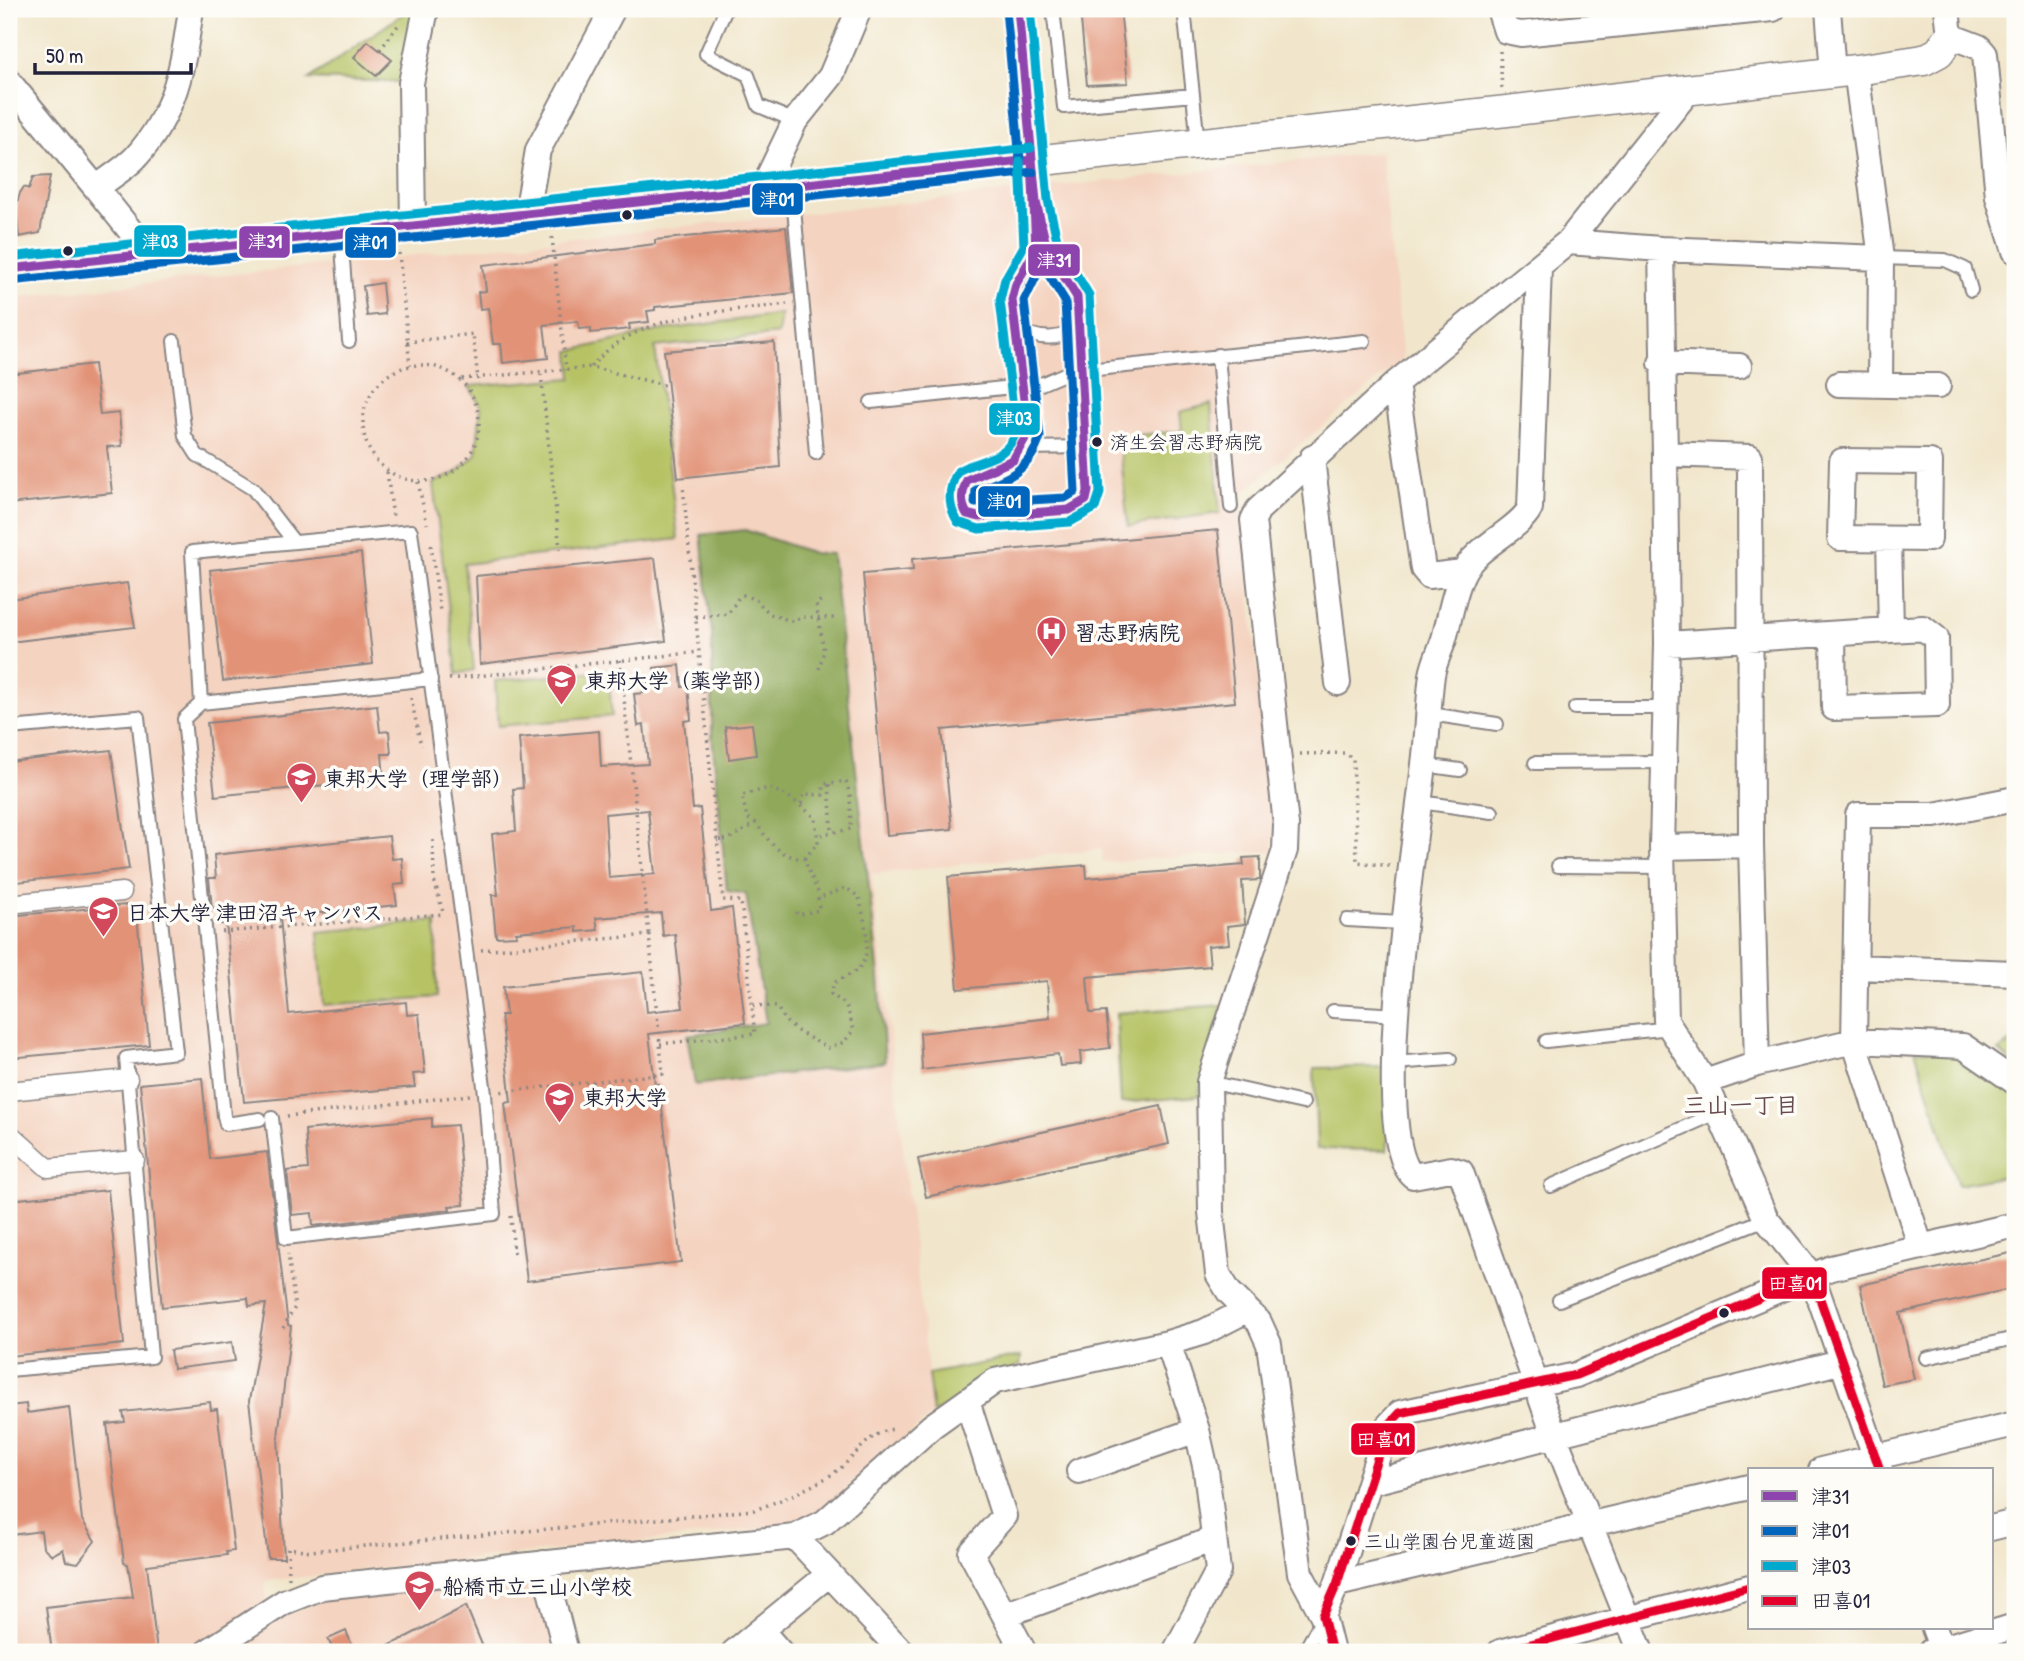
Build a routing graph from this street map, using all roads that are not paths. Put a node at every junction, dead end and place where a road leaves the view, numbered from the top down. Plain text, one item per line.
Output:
1 (191, 9) edge
2 (426, 9) edge
3 (613, 9) edge
4 (726, 9) edge
5 (859, 9) edge
6 (1018, 9) edge
7 (1054, 9) edge
8 (1184, 9) edge
9 (1773, 9) edge
10 (1828, 9) edge
11 (1503, 20) edge
12 (1949, 22) edge
13 (1845, 71) junction
14 (9, 82) edge
15 (1689, 90) junction
16 (1193, 95) junction
17 (794, 121) junction
18 (1198, 143) junction
19 (1032, 160) junction
20 (777, 187) junction
21 (96, 188) junction
22 (527, 213) junction
23 (413, 225) junction
24 (341, 233) junction
25 (1568, 242) junction
26 (1661, 249) junction
27 (2015, 251) edge
28 (136, 257) junction
29 (1881, 258) junction
30 (1539, 268) junction
31 (9, 269) edge
32 (1972, 290) dead end
33 (1078, 318) junction
34 (1015, 326) junction
35 (174, 341) dead end
36 (349, 341) dead end
37 (1364, 341) dead end
38 (1218, 355) junction
39 (1661, 363) junction
40 (1739, 366) dead end
41 (1080, 371) junction
42 (1396, 383) junction
43 (1839, 384) dead end
44 (1880, 385) junction
45 (1023, 386) junction
46 (1938, 386) dead end
47 (871, 402) dead end
48 (1086, 447) junction
49 (1025, 448) junction
50 (816, 453) dead end
51 (1665, 454) junction
52 (1312, 458) junction
53 (1231, 507) dead end
54 (1889, 539) junction
55 (294, 542) junction
56 (1463, 572) junction
57 (1891, 629) junction
58 (1833, 634) junction
59 (1749, 640) junction
60 (1667, 644) junction
61 (431, 679) junction
62 (1338, 683) dead end
63 (201, 702) junction
64 (1575, 708) dead end
65 (1665, 708) junction
66 (1430, 714) junction
67 (1497, 724) dead end
68 (9, 728) edge
69 (1535, 762) dead end
70 (1664, 762) junction
71 (1424, 765) junction
72 (1460, 769) dead end
73 (2015, 799) edge
74 (1420, 802) junction
75 (1492, 812) dead end
76 (1751, 845) junction
77 (1663, 857) junction
78 (1558, 866) dead end
79 (122, 892) dead end
80 (9, 904) edge
81 (1347, 920) dead end
82 (1402, 923) junction
83 (1855, 967) junction
84 (2015, 973) edge
85 (1333, 1011) dead end
86 (1398, 1015) junction
87 (1671, 1028) junction
88 (1546, 1041) dead end
89 (1854, 1041) junction
90 (1450, 1059) dead end
91 (1393, 1063) junction
92 (1757, 1064) junction
93 (128, 1079) junction
94 (1209, 1082) junction
95 (1705, 1082) junction
96 (2015, 1082) edge
97 (9, 1091) edge
98 (1303, 1102) dead end
99 (1719, 1112) junction
100 (9, 1133) edge
101 (135, 1160) junction
102 (1551, 1186) dead end
103 (1766, 1219) junction
104 (2015, 1225) edge
105 (1920, 1245) junction
106 (1812, 1276) junction
107 (1559, 1300) dead end
108 (1247, 1310) junction
109 (2015, 1338) edge
110 (1168, 1343) junction
111 (1926, 1358) dead end
112 (1843, 1361) junction
113 (9, 1370) edge
114 (1536, 1386) junction
115 (967, 1401) junction
116 (2015, 1424) edge
117 (1197, 1430) junction
118 (1555, 1435) junction
119 (1878, 1464) edge
120 (1840, 1468) edge
121 (1079, 1471) dead end
122 (1368, 1483) junction
123 (1748, 1487) edge
124 (2015, 1522) edge
125 (1590, 1525) junction
126 (1993, 1528) edge
127 (795, 1537) junction
128 (1213, 1539) junction
129 (543, 1563) junction
130 (828, 1575) junction
131 (1337, 1584) junction
132 (1748, 1587) edge
133 (1004, 1615) junction
134 (1323, 1616) junction
135 (1628, 1618) junction
136 (2015, 1626) edge
137 (761, 1630) junction
138 (1937, 1645) edge
139 (207, 1652) edge
140 (566, 1652) edge
141 (734, 1652) edge
142 (780, 1652) edge
143 (902, 1652) edge
144 (1024, 1652) edge
145 (1175, 1652) edge
146 (1304, 1652) edge
147 (1332, 1652) edge
148 (1500, 1652) edge
149 (1641, 1652) edge

1 - 21 street
2 - 23 street
3 - 22 street
4 - 17 lane
5 - 17 street
6 - 19 street
7 - 16 lane
8 - 16 lane
9 - 11 street
10 - 13 street
12 - 13 street
12 - 27 street
13 - 15 street
13 - 29 street
14 - 21 street
15 - 18 street
15 - 25 street
16 - 18 lane
17 - 20 street
18 - 19 street
19 - 20 street
19 - 33 lane
19 - 34 lane
20 - 22 street
20 - 50 lane
21 - 28 street
22 - 23 street
23 - 24 street
24 - 28 street
24 - 36 lane
25 - 26 street
25 - 30 street
26 - 29 street
26 - 39 street
28 - 31 street
29 - 32 lane
29 - 44 street
30 - 42 street
30 - 56 street
33 - 34 lane
33 - 41 lane
34 - 45 lane
35 - 55 lane
37 - 38 lane
38 - 41 lane
38 - 53 lane
39 - 40 street
39 - 51 street
41 - 45 lane
41 - 48 lane
42 - 52 street
42 - 56 street
43 - 44 street
44 - 46 street
45 - 47 lane
45 - 49 lane
48 - 49 lane
48 - 49 lane
51 - 59 street
51 - 60 street
52 - 62 street
52 - 94 street
54 - 54 street
54 - 57 street
55 - 61 lane
55 - 63 lane
56 - 66 street
57 - 58 street
57 - 58 street
58 - 59 street
59 - 60 street
59 - 76 street
60 - 65 street
61 - 63 lane
61 - 63 lane
64 - 65 lane
65 - 70 street
66 - 67 lane
66 - 71 street
68 - 93 lane
69 - 70 lane
70 - 77 street
71 - 72 lane
71 - 74 street
73 - 83 street
74 - 75 lane
74 - 82 street
76 - 77 street
76 - 92 street
77 - 78 lane
77 - 87 street
79 - 80 street
81 - 82 lane
82 - 86 street
83 - 84 street
83 - 89 street
85 - 86 lane
86 - 91 street
87 - 88 lane
87 - 95 street
89 - 92 street
89 - 96 street
89 - 105 street
90 - 91 lane
91 - 114 street
92 - 95 street
93 - 97 street
93 - 101 lane
94 - 98 lane
94 - 108 street
95 - 99 street
99 - 102 lane
99 - 103 street
100 - 101 street
101 - 113 lane
103 - 106 street
103 - 107 lane
104 - 105 street
105 - 106 street
106 - 112 street
106 - 114 street
108 - 110 street
108 - 134 street
109 - 111 lane
110 - 115 street
110 - 117 street
112 - 118 street
112 - 119 street
114 - 118 street
114 - 122 street
115 - 127 street
115 - 133 street
116 - 119 street
117 - 121 street
117 - 128 street
118 - 122 street
118 - 125 street
119 - 120 street
122 - 131 street
123 - 125 street
124 - 126 street
125 - 131 street
125 - 135 street
127 - 129 street
127 - 130 street
128 - 133 street
128 - 145 street
129 - 139 street
129 - 140 street
130 - 137 street
130 - 143 street
131 - 134 street
132 - 135 street
133 - 144 street
134 - 146 lane
134 - 147 street
135 - 148 street
135 - 149 street
136 - 138 street
137 - 141 street
137 - 142 street

